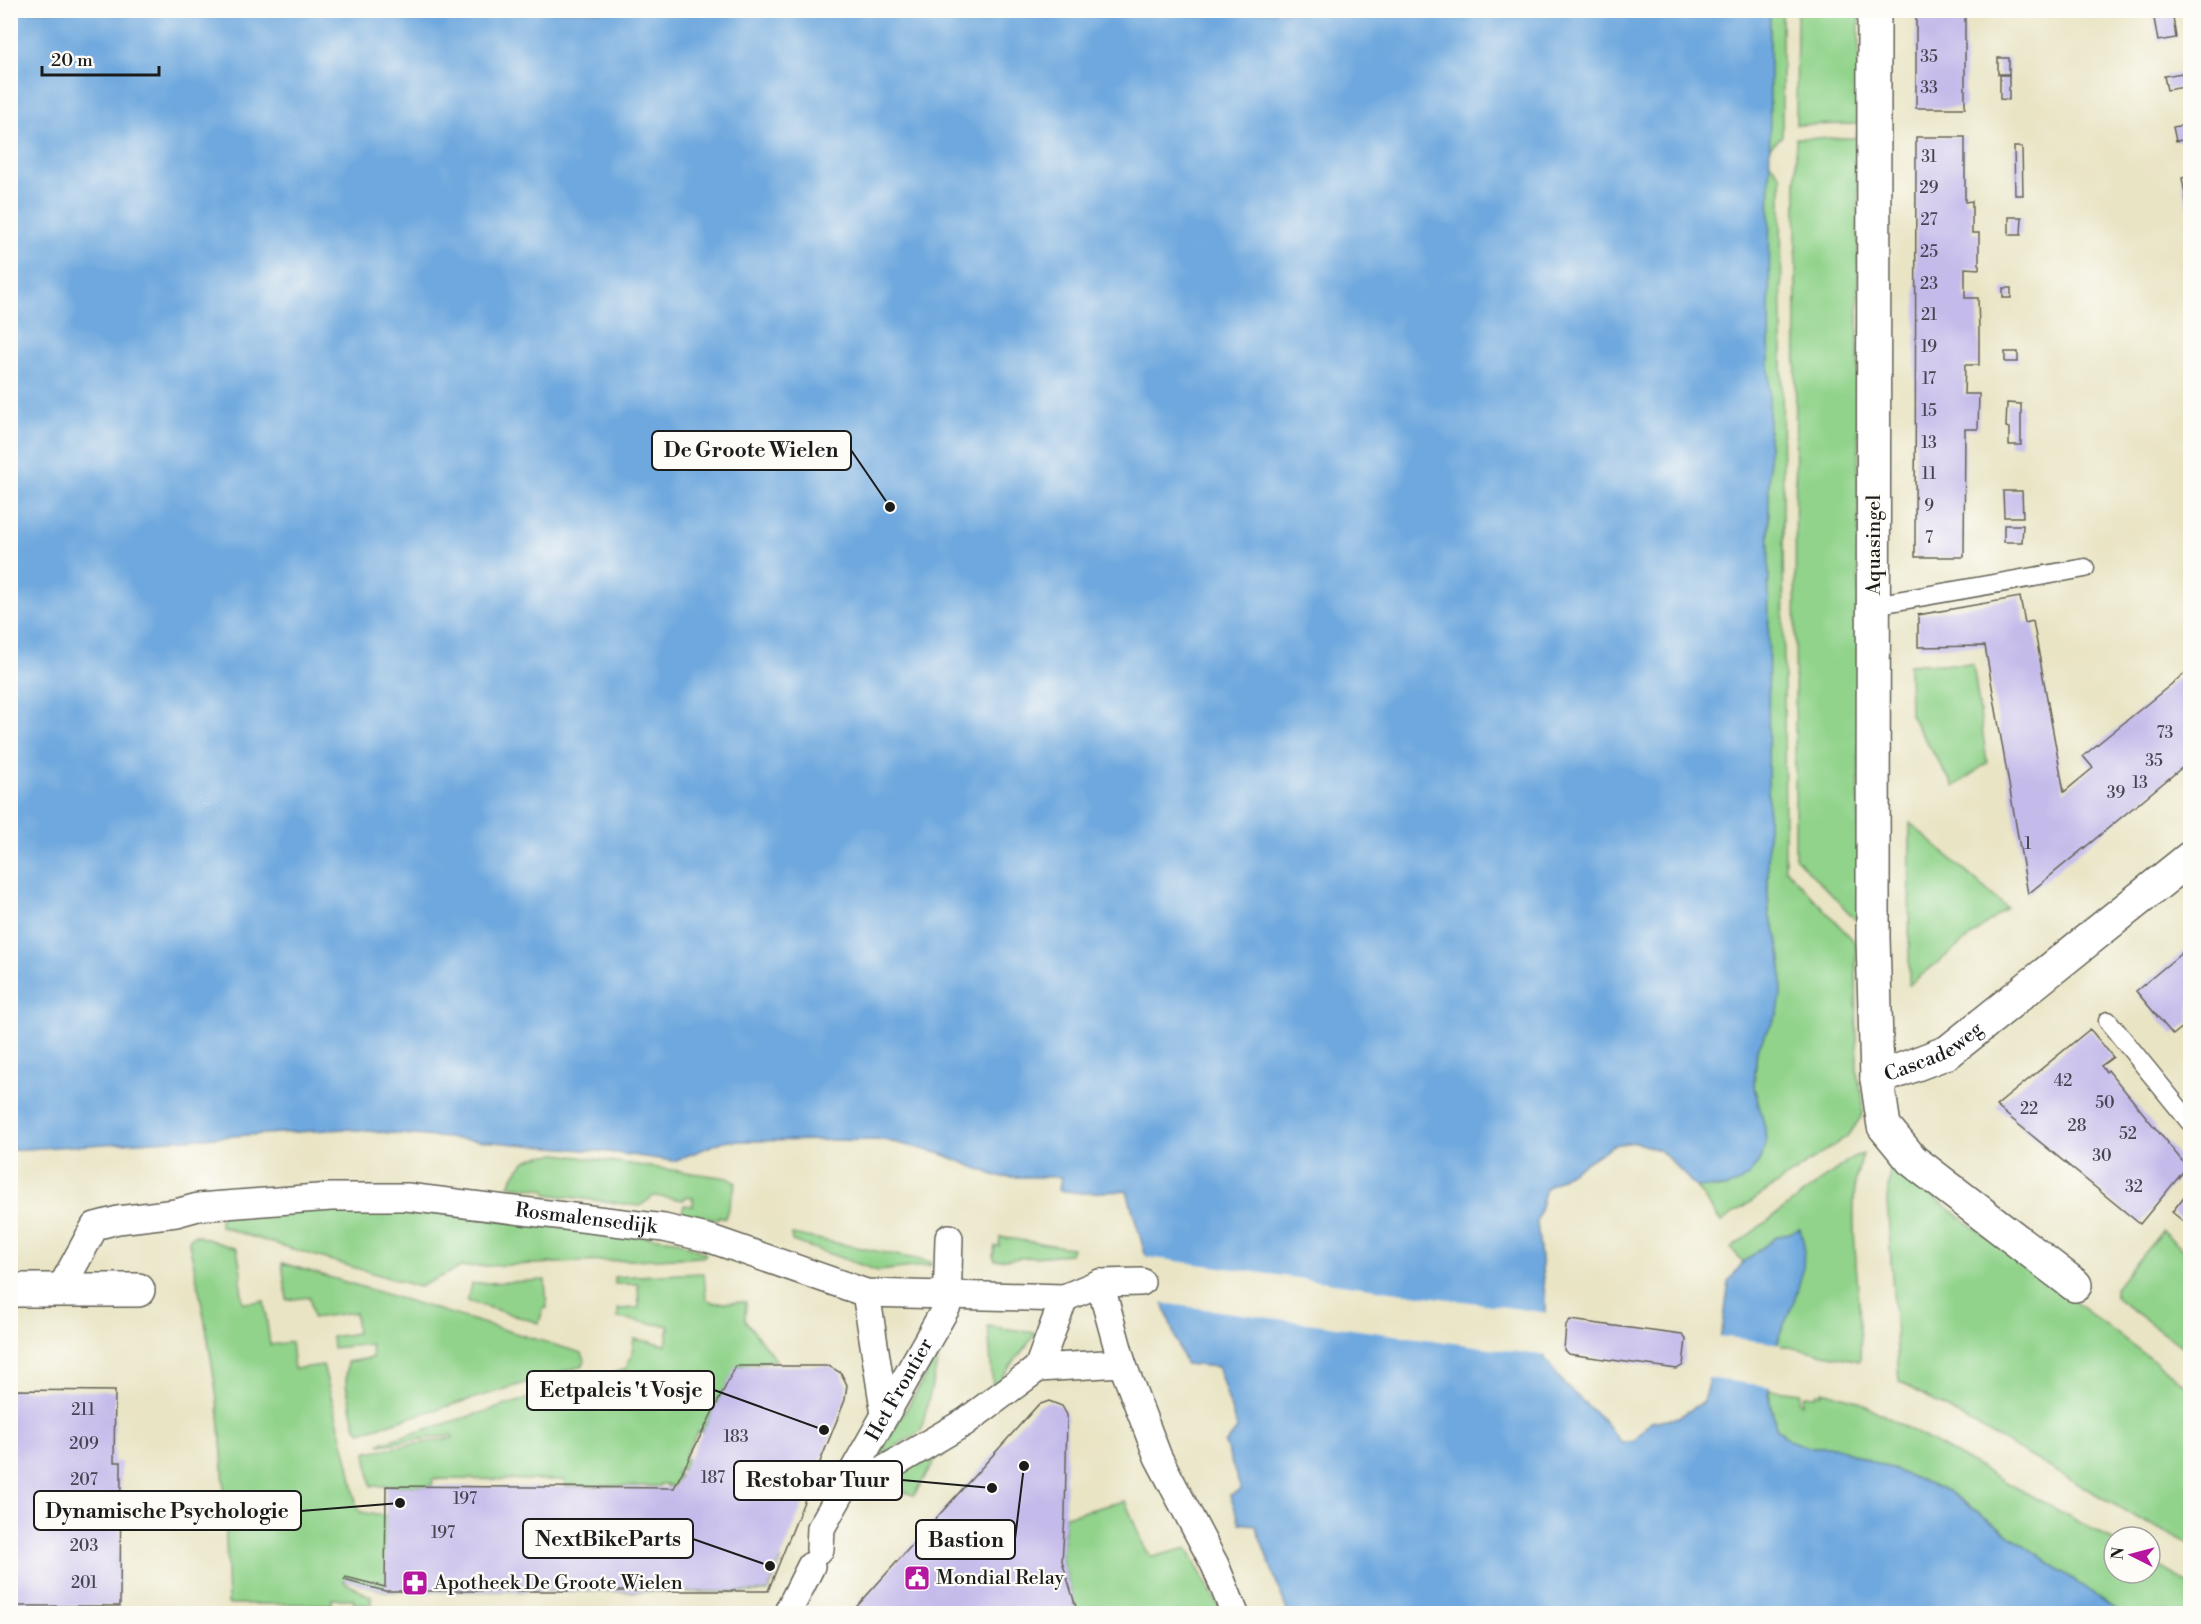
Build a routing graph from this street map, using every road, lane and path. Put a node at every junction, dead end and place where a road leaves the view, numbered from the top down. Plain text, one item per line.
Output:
1 (1874, 10) edge
2 (2085, 568) dead end
3 (1874, 605) junction
4 (2190, 858) edge
5 (2108, 1021) dead end
6 (1877, 1079) junction
7 (2190, 1122) edge
8 (948, 1238) dead end
9 (1141, 1282) dead end
10 (1100, 1283) junction
11 (2075, 1285) dead end
12 (10, 1290) edge
13 (138, 1290) dead end
14 (59, 1292) junction
15 (866, 1293) junction
16 (948, 1295) junction
17 (1064, 1298) junction
18 (1122, 1363) junction
19 (1038, 1368) junction
20 (885, 1415) junction
21 (851, 1475) junction
22 (787, 1614) edge
23 (1235, 1614) edge

1 - 3 street, Aquasingel
2 - 3 lane
3 - 6 street, Aquasingel
4 - 6 street, Cascadeweg
5 - 7 lane
6 - 11 street, Cascadeweg
8 - 16 street
9 - 10 street, Rosmalensedijk
10 - 17 street, Rosmalensedijk
10 - 18 street
12 - 14 street
13 - 14 street
14 - 15 street, Rosmalensedijk
15 - 16 street, Rosmalensedijk
15 - 20 street
16 - 17 street, Rosmalensedijk
16 - 20 street, Het Frontier
17 - 19 street
18 - 19 street
18 - 23 street
19 - 21 street
20 - 21 street, Het Frontier
21 - 22 street, Het Frontier

